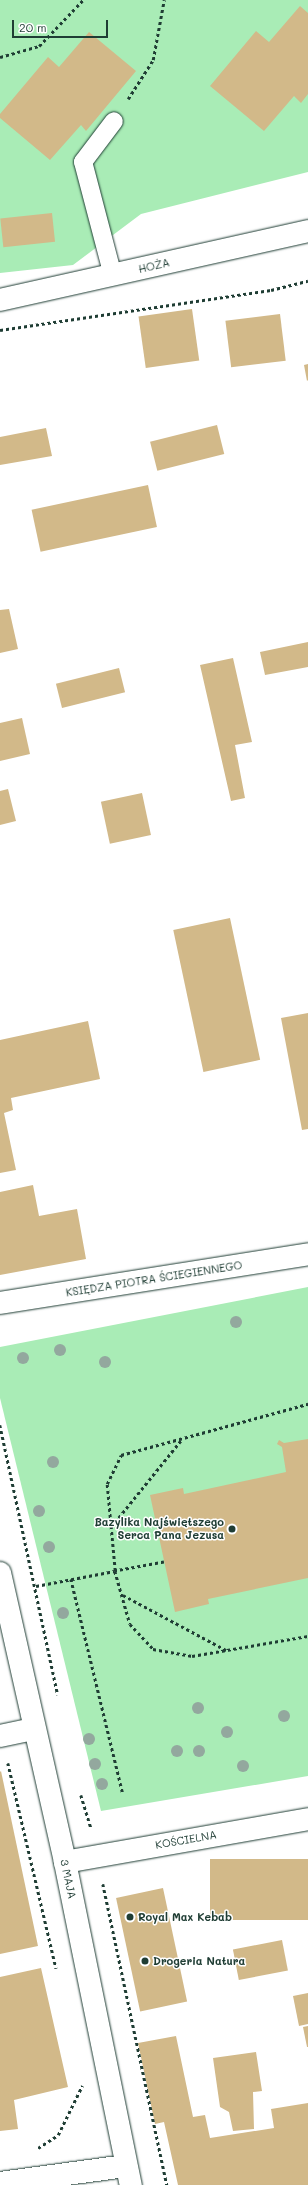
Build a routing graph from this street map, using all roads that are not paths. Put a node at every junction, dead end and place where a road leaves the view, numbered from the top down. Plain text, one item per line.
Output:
1 (114, 121) road end
2 (308, 231) edge
3 (113, 276) junction
4 (0, 300) edge
5 (308, 1254) edge
6 (0, 1304) edge
7 (0, 1573) edge
8 (34, 1729) junction
9 (0, 1736) edge
10 (308, 1818) edge
11 (65, 1862) junction
12 (129, 2175) edge
13 (0, 2183) edge

1 - 3 lane
2 - 3 street, HOŻA
3 - 4 street, HOŻA
5 - 6 street, KSIĘDZA PIOTRA ŚCIEGIENNEGO
7 - 8 street, 3 MAJA
8 - 9 street
8 - 11 street, 3 MAJA
10 - 11 street, KOŚCIELNA
11 - 12 street, 3 MAJA
12 - 13 street

